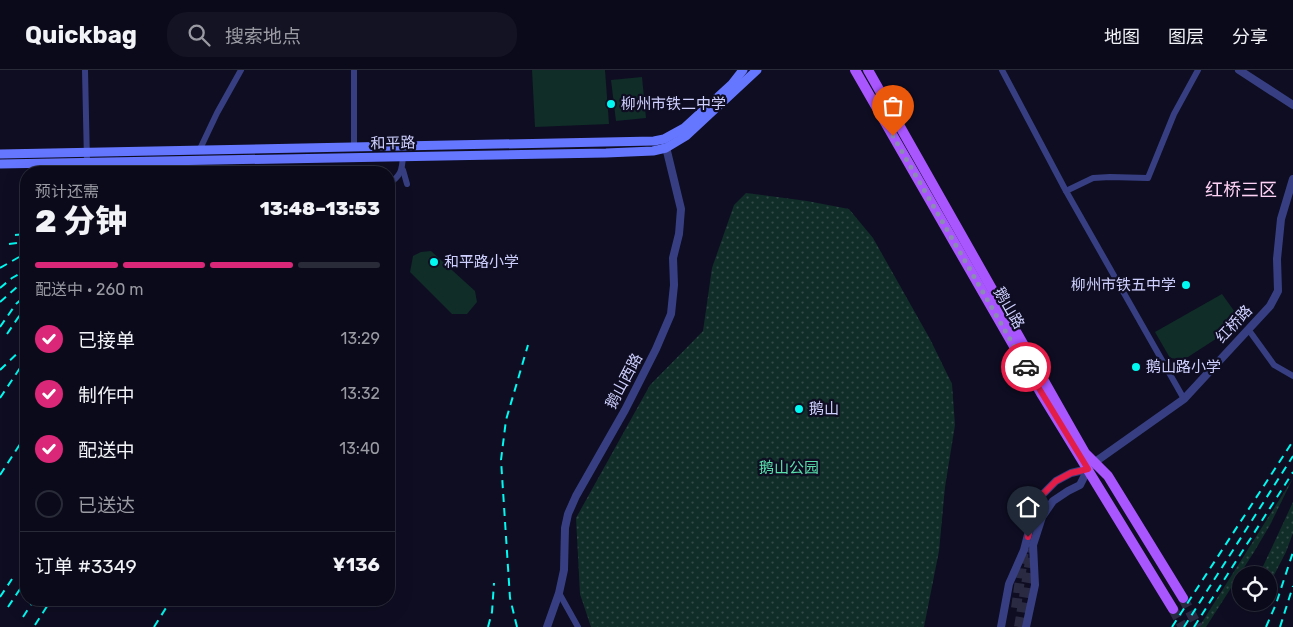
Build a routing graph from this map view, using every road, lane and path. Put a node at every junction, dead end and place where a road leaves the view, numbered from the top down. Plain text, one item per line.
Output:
1 (85, 70) edge
2 (241, 70) edge
3 (354, 70) edge
4 (742, 70) edge
5 (757, 70) edge
6 (855, 70) edge
7 (868, 70) edge
8 (1002, 70) edge
9 (1198, 70) edge
10 (1239, 70) edge
11 (1293, 105) edge
12 (665, 144) junction
13 (354, 147) junction
14 (200, 151) junction
15 (86, 153) junction
16 (0, 154) edge
17 (403, 156) junction
18 (87, 162) junction
19 (0, 164) edge
20 (402, 170) junction
21 (1293, 179) edge
22 (395, 180) edge
23 (407, 184) dead end
24 (1066, 191) junction
25 (1248, 329) junction
26 (1293, 376) edge
27 (1184, 399) junction
28 (1091, 466) junction
29 (559, 594) junction
30 (1183, 598) tunnel mouth
31 (1172, 610) tunnel mouth
32 (547, 627) edge
33 (578, 627) edge
34 (1001, 627) edge
35 (1026, 627) edge

1 - 15 street
2 - 14 street
3 - 13 street
4 - 12 main road, 和平路
5 - 12 main road, 和平路
6 - 28 main road, 鹅山路
7 - 28 main road, 鹅山路
8 - 24 street
9 - 24 street
10 - 11 street
12 - 13 main road, 和平路
12 - 17 main road, 和平路
12 - 29 street, 鹅山西路
13 - 14 main road, 和平路
14 - 15 main road, 和平路
15 - 16 main road, 和平路
15 - 18 street
17 - 18 main road, 和平路
17 - 20 street
18 - 19 main road, 和平路
20 - 22 street
20 - 23 street
21 - 25 street, 红桥路
24 - 27 street
25 - 26 street
25 - 27 street, 红桥路
27 - 28 street, 红桥路
28 - 30 main road, 鹅山路
28 - 31 main road, 鹅山路
28 - 34 street
28 - 35 street
29 - 32 street, 鹅山西路
29 - 33 street

